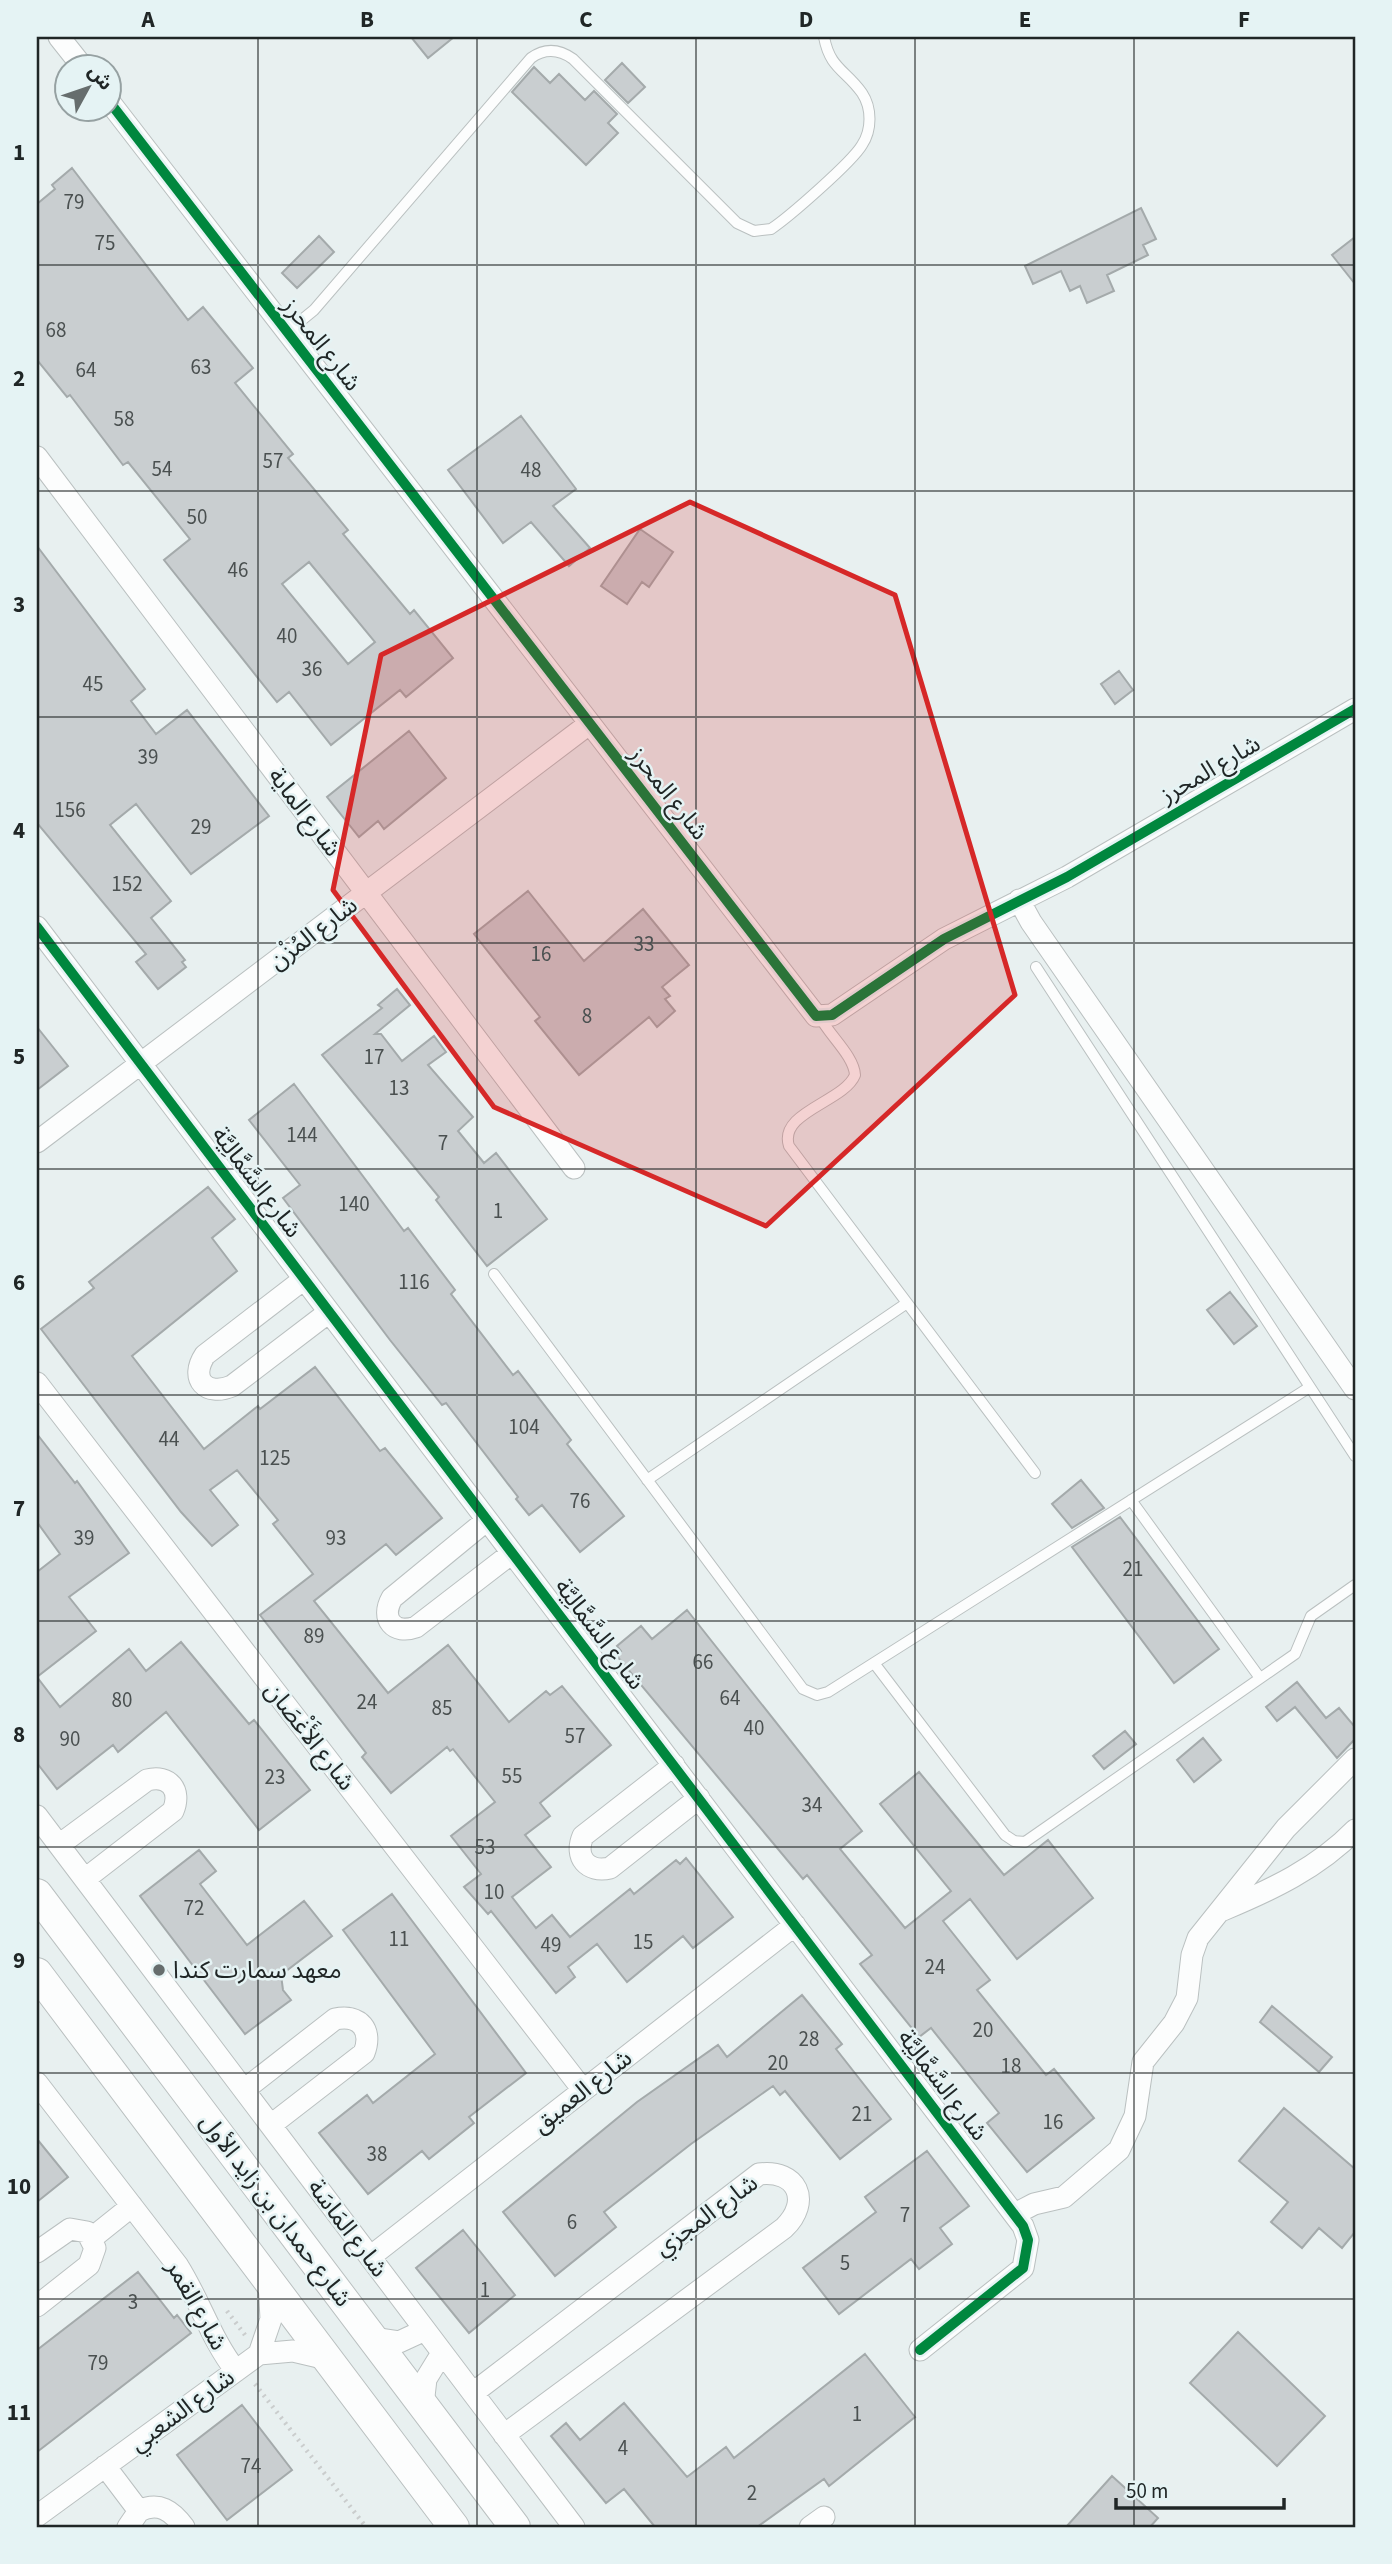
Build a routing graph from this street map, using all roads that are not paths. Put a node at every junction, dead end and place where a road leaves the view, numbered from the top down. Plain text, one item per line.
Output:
1 (60, 37) edge
2 (824, 37) edge
3 (71, 52) edge
4 (122, 118) edge
5 (287, 332) junction
6 (37, 457) edge
7 (1355, 709) edge
8 (589, 724) junction
9 (366, 893) junction
10 (1019, 900) junction
11 (37, 928) edge
12 (1036, 967) dead end
13 (820, 1017) junction
14 (140, 1063) junction
15 (37, 1142) edge
16 (574, 1168) dead end
17 (494, 1274) dead end
18 (304, 1279) junction
19 (907, 1303) junction
20 (329, 1312) junction
21 (37, 1383) edge
22 (1310, 1387) junction
23 (1355, 1389) edge
24 (1355, 1456) edge
25 (1035, 1473) dead end
26 (647, 1480) junction
27 (1130, 1500) junction
28 (487, 1520) junction
29 (512, 1553) junction
30 (1355, 1584) edge
31 (874, 1663) junction
32 (1260, 1678) junction
33 (1355, 1759) edge
34 (674, 1765) junction
35 (699, 1798) junction
36 (37, 1816) edge
37 (1355, 1830) edge
38 (59, 1845) junction
39 (85, 1879) junction
40 (37, 1894) edge
41 (1223, 1910) junction
42 (795, 1925) junction
43 (37, 1973) edge
44 (37, 2083) edge
45 (244, 2090) junction
46 (583, 2090) junction
47 (271, 2125) junction
48 (131, 2206) junction
49 (1014, 2214) junction
50 (92, 2238) junction
51 (37, 2252) edge
52 (370, 2257) junction
53 (269, 2281) junction
54 (37, 2306) edge
55 (425, 2330) junction
56 (372, 2338) junction
57 (920, 2350) dead end
58 (442, 2353) junction
59 (259, 2354) junction
60 (327, 2359) junction
61 (236, 2371) junction
62 (473, 2393) junction
63 (423, 2405) junction
64 (504, 2435) junction
65 (105, 2466) junction
66 (37, 2516) edge
67 (133, 2519) edge
68 (184, 2527) edge
69 (454, 2527) edge
70 (515, 2527) edge
71 (574, 2527) edge

1 - 3 street
2 - 5 lane
4 - 5 street, شارع المحرز
5 - 8 street, شارع المحرز
6 - 9 street, شارع الماية
7 - 10 street, شارع المحرز
8 - 9 street, شارع المُزْن
8 - 13 street, شارع المحرز
9 - 14 street, شارع المُزْن
9 - 16 street, شارع الماية
10 - 13 street, شارع المحرز
10 - 23 street
11 - 14 street, شارع السَّمَّالِيَّة
12 - 22 lane
13 - 19 lane
14 - 15 street, شارع المُزْن
14 - 18 street, شارع السَّمَّالِيَّة
17 - 26 lane
18 - 20 street, شارع السَّمَّالِيَّة
18 - 20 street
19 - 25 lane
19 - 26 lane
20 - 28 street, شارع السَّمَّالِيَّة
21 - 46 street, شارع الأَغْصَان
22 - 24 lane
22 - 27 lane
26 - 31 lane
27 - 31 lane
27 - 32 lane
28 - 29 street, شارع السَّمَّالِيَّة
28 - 29 street
29 - 34 street, شارع السَّمَّالِيَّة
30 - 32 lane
31 - 32 lane
33 - 41 street
34 - 35 street, شارع السَّمَّالِيَّة
34 - 35 street
35 - 42 street, شارع السَّمَّالِيَّة
36 - 38 street, شارع المَاسَة
37 - 41 street
38 - 39 street, شارع المَاسَة
38 - 39 street
39 - 45 street, شارع المَاسَة
40 - 56 main road, شارع حمدان بن زايد الأول
41 - 49 street
42 - 46 street, شارع العميق
42 - 49 street, شارع السَّمَّالِيَّة
43 - 53 main road, شارع حمدان بن زايد الأول
44 - 48 street, شارع القمر
45 - 47 street, شارع المَاسَة
45 - 47 street
46 - 52 street, شارع العميق
47 - 52 street, شارع المَاسَة
48 - 50 street
48 - 61 street, شارع القمر
49 - 57 street, شارع السَّمَّالِيَّة
50 - 51 street
50 - 54 street
52 - 55 street, شارع المَاسَة
53 - 59 street, شارع الشعبي
53 - 60 main road, شارع حمدان بن زايد الأول
55 - 56 street
55 - 58 street, شارع المَاسَة
56 - 63 main road, شارع حمدان بن زايد الأول
58 - 62 street, شارع المَاسَة
58 - 63 street
59 - 60 street, شارع الشعبي
59 - 61 street, شارع الشعبي
60 - 69 main road, شارع حمدان بن زايد الأول
61 - 65 street, شارع الشعبي
62 - 64 street, شارع المَاسَة
62 - 64 street, شارع المجزي
63 - 70 main road, شارع حمدان بن زايد الأول
64 - 71 street, شارع المَاسَة
65 - 66 street, شارع الشعبي
65 - 67 street, شارع الشعبي
67 - 68 street, شارع الشعبي

